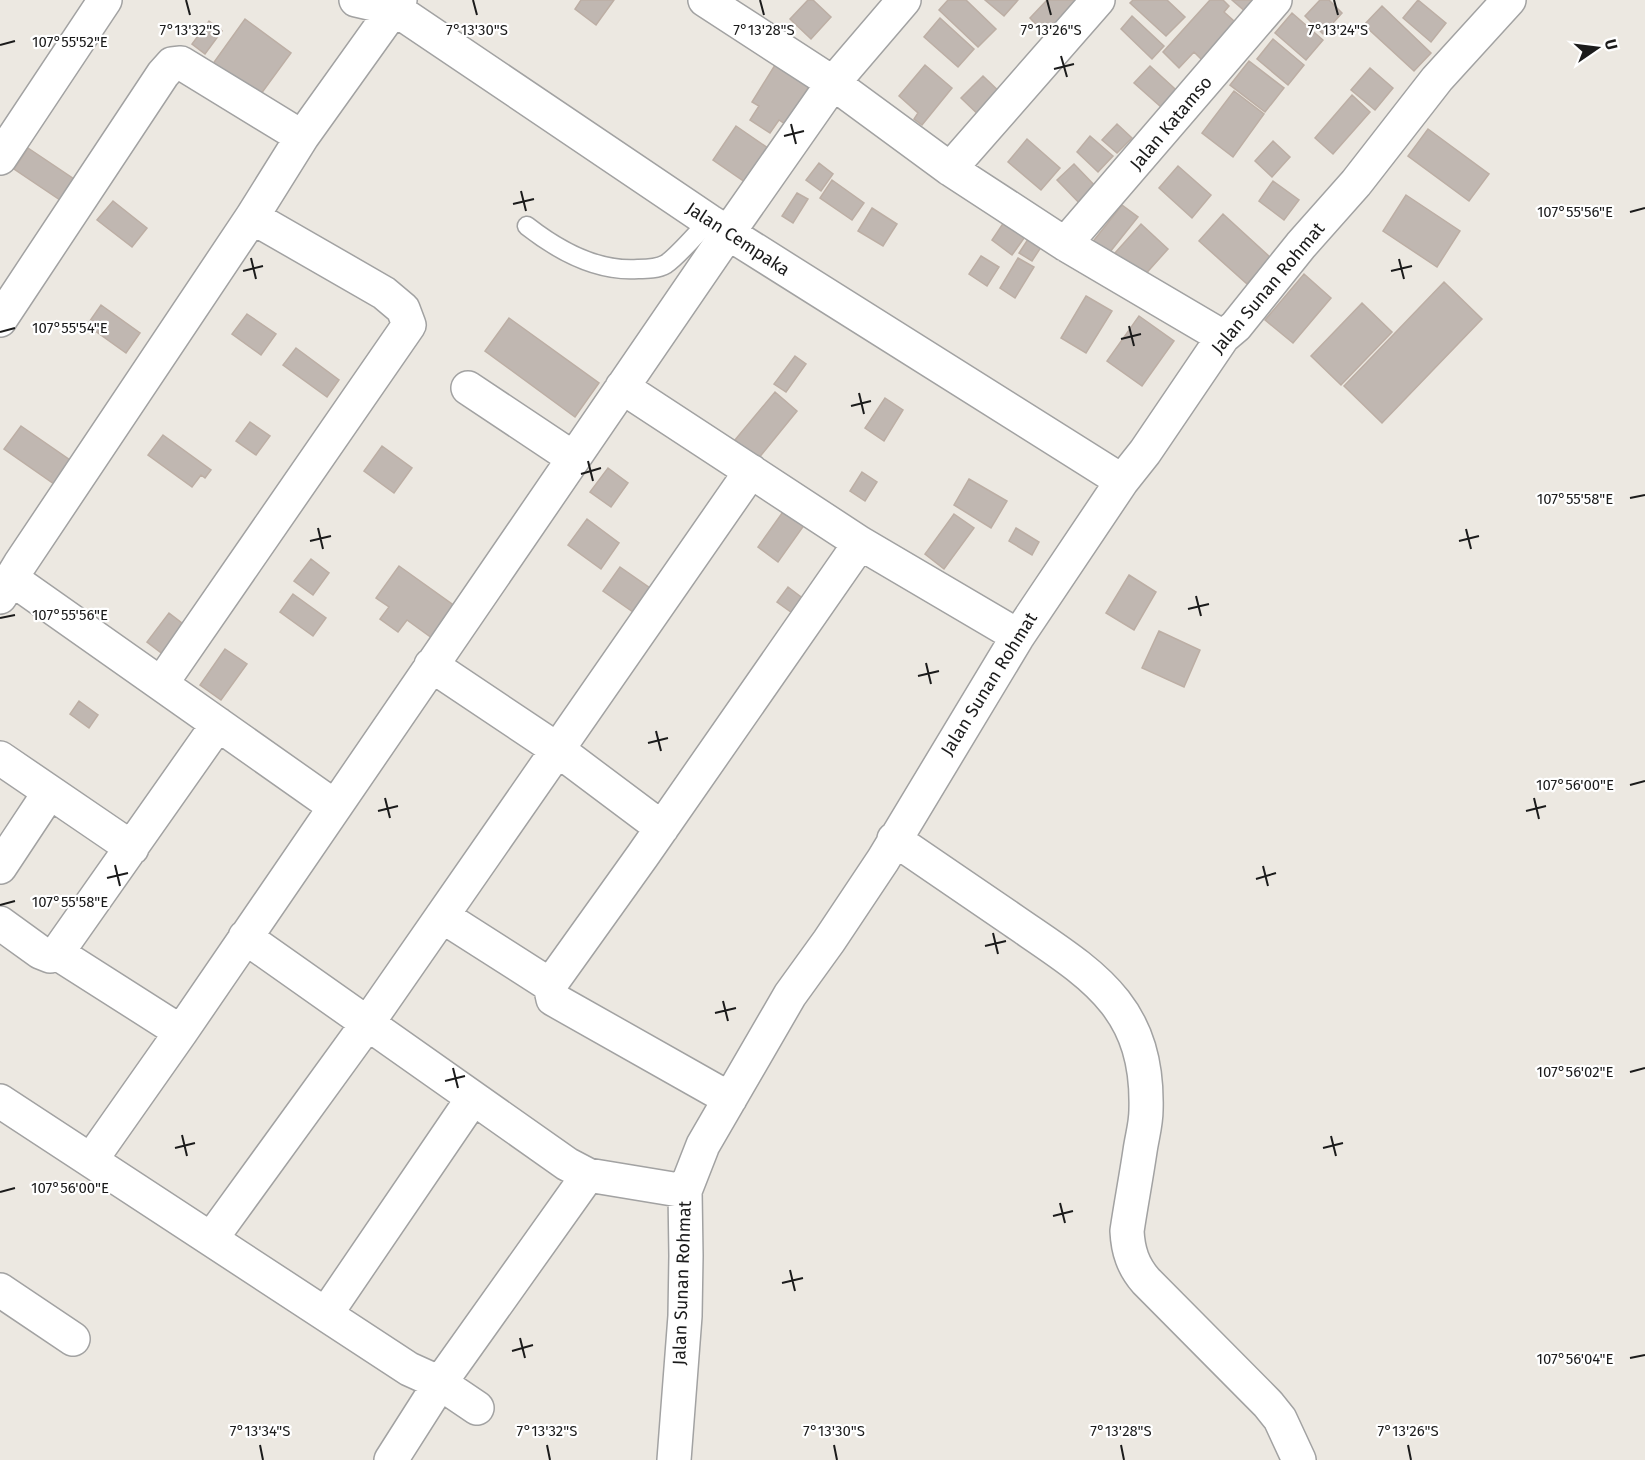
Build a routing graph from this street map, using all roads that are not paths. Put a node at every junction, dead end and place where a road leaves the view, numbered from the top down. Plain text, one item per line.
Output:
1 (105, 0) edge
2 (356, 0) edge
3 (705, 0) edge
4 (903, 0) edge
5 (1098, 0) edge
6 (1275, 0) edge
7 (1509, 0) edge
8 (398, 4) edge
9 (833, 83) junction
10 (302, 137) junction
11 (0, 158) edge
12 (950, 169) junction
13 (252, 217) junction
14 (527, 226) dead end
15 (719, 227) junction
16 (1065, 244) junction
17 (0, 320) edge
18 (1223, 337) junction
19 (622, 387) junction
20 (468, 388) dead end
21 (573, 458) junction
22 (751, 471) junction
23 (1122, 481) junction
24 (860, 543) junction
25 (8, 573) edge
26 (1018, 636) junction
27 (431, 665) junction
28 (161, 684) junction
29 (218, 724) junction
30 (558, 750) junction
31 (0, 758) edge
32 (48, 793) junction
33 (334, 806) junction
34 (662, 828) junction
35 (894, 839) junction
36 (132, 848) junction
37 (0, 867) edge
38 (442, 916) junction
39 (0, 923) edge
40 (245, 937) junction
41 (57, 953) junction
42 (550, 985) junction
43 (367, 1024) junction
44 (181, 1032) junction
45 (473, 1098) junction
46 (730, 1099) junction
47 (0, 1101) edge
48 (91, 1160) junction
49 (588, 1175) junction
50 (685, 1191) junction
51 (212, 1239) junction
52 (0, 1290) edge
53 (326, 1314) junction
54 (73, 1339) dead end
55 (440, 1383) junction
56 (477, 1408) dead end
57 (391, 1460) edge
58 (674, 1460) edge
59 (1299, 1460) edge

1 - 11 street
2 - 8 street, Jalan Cempaka
3 - 9 street
4 - 9 street
5 - 12 street
6 - 16 street, Jalan Katamso
7 - 18 street, Jalan Sunan Rohmat
8 - 10 street
8 - 15 street, Jalan Cempaka
9 - 12 street
9 - 15 street
10 - 13 street
10 - 17 street
12 - 16 street
13 - 25 street
13 - 28 street
14 - 15 lane
15 - 19 street
15 - 23 street, Jalan Cempaka
16 - 18 street
18 - 23 street, Jalan Sunan Rohmat
19 - 21 street
19 - 22 street
20 - 21 street
21 - 27 street
22 - 24 street
22 - 30 street
23 - 26 street, Jalan Sunan Rohmat
24 - 26 street
24 - 34 street
25 - 28 street
26 - 35 street, Jalan Sunan Rohmat
27 - 30 street
27 - 33 street
28 - 29 street
29 - 33 street
29 - 36 street
30 - 34 street
30 - 38 street
31 - 32 street
32 - 36 street
32 - 37 street
33 - 40 street
34 - 42 street
35 - 46 street, Jalan Sunan Rohmat
35 - 59 street
36 - 41 street
38 - 42 street
38 - 43 street
39 - 41 street
40 - 43 street
40 - 44 street
41 - 44 street
42 - 46 street
43 - 45 street
43 - 51 street
44 - 48 street
45 - 49 street
45 - 53 street
46 - 50 street, Jalan Sunan Rohmat
47 - 48 street
48 - 51 street
49 - 50 street
49 - 55 street
50 - 58 street, Jalan Sunan Rohmat
51 - 53 street
52 - 54 street
53 - 55 street
55 - 56 street
55 - 57 street

